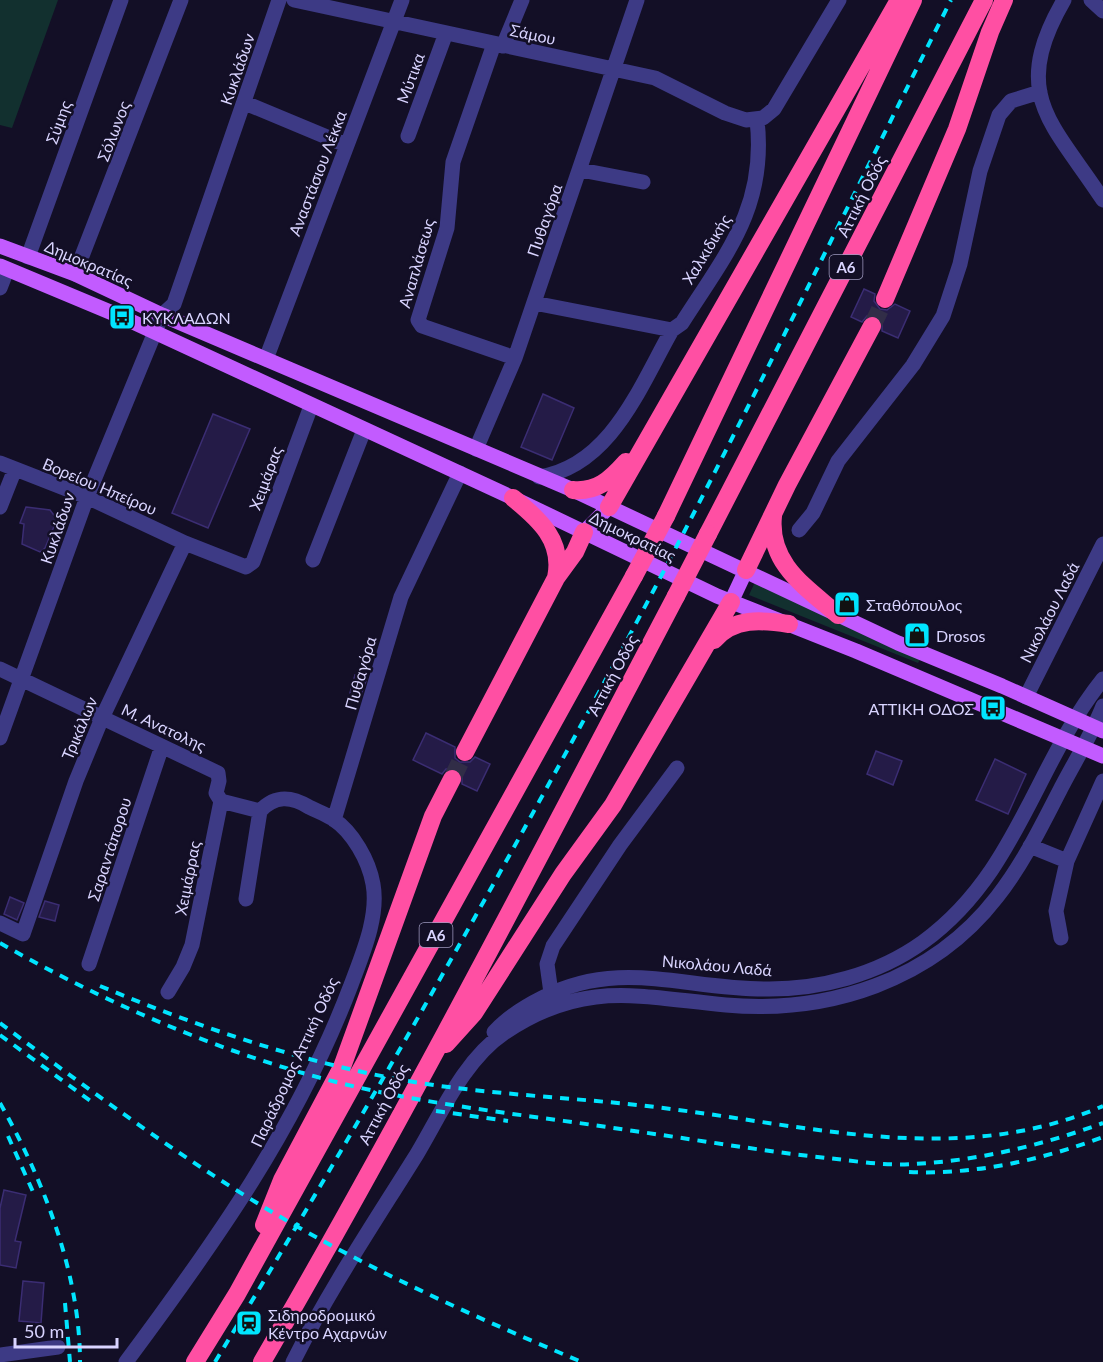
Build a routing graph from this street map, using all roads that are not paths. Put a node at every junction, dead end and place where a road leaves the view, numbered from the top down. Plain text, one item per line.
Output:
1 (122, 0) edge
2 (181, 0) edge
3 (279, 0) edge
4 (402, 0) edge
5 (522, 0) edge
6 (637, 0) edge
7 (839, 0) edge
8 (899, 0) edge
9 (913, 0) edge
10 (984, 0) edge
11 (1004, 0) edge
12 (1064, 0) edge
13 (1091, 0) edge
14 (300, 1) edge
15 (1103, 10) edge
16 (393, 22) junction
17 (446, 33) junction
18 (499, 45) junction
19 (612, 69) junction
20 (1041, 92) junction
21 (244, 103) junction
22 (757, 120) junction
23 (408, 136) dead end
24 (346, 146) junction
25 (581, 170) junction
26 (644, 182) dead end
27 (1103, 200) edge
28 (0, 246) edge
29 (28, 257) junction
30 (4, 268) edge
31 (75, 274) junction
32 (0, 288) edge
33 (885, 299) tunnel mouth
34 (534, 303) junction
35 (162, 315) junction
36 (872, 326) tunnel mouth
37 (672, 330) junction
38 (154, 333) junction
39 (515, 358) junction
40 (266, 359) junction
41 (311, 406) junction
42 (364, 430) junction
43 (646, 438) junction
44 (476, 449) junction
45 (0, 463) edge
46 (15, 470) junction
47 (460, 473) junction
48 (539, 477) junction
49 (573, 490) junction
50 (87, 497) junction
51 (513, 498) junction
52 (0, 507) edge
53 (609, 507) junction
54 (773, 511) junction
55 (799, 530) dead end
56 (584, 532) junction
57 (185, 543) junction
58 (1103, 544) edge
59 (313, 560) dead end
60 (253, 562) joint
61 (746, 570) junction
62 (556, 578) junction
63 (731, 602) junction
64 (838, 615) junction
65 (789, 624) junction
66 (703, 652) junction
67 (0, 669) edge
68 (1103, 679) edge
69 (23, 680) junction
70 (1026, 697) junction
71 (1103, 706) edge
72 (102, 718) junction
73 (1074, 719) junction
74 (1098, 729) edge
75 (0, 738) edge
76 (1064, 739) junction
77 (162, 747) junction
78 (1082, 747) junction
79 (465, 752) tunnel mouth
80 (1103, 756) edge
81 (676, 768) dead end
82 (215, 770) joint
83 (452, 779) tunnel mouth
84 (1103, 781) edge
85 (221, 801) junction
86 (260, 811) junction
87 (334, 820) junction
88 (1030, 846) junction
89 (1067, 861) junction
90 (246, 899) dead end
91 (0, 923) edge
92 (1061, 938) dead end
93 (89, 964) dead end
94 (168, 992) dead end
95 (551, 993) junction
96 (423, 1071) junction
97 (466, 1074) junction
98 (237, 1294) junction
99 (58, 1347) dead end
100 (0, 1355) edge
101 (126, 1362) edge
102 (195, 1362) edge
103 (262, 1362) edge
104 (293, 1362) edge

1 - 29 street, Σύμης
2 - 31 street, Σόλωνος
3 - 21 street, Κυκλάδων
4 - 16 street, Αναστάσιου Λέκκα
5 - 18 street, Αναπλάσεως
6 - 19 street, Πυθαγόρα
7 - 22 street
8 - 43 highway
9 - 98 highway, Αττική Οδός / Α6, bridge
10 - 96 highway, Αττική Οδός / Α6, bridge
11 - 33 highway
12 - 20 street
13 - 15 street
14 - 16 street, Σάμου
16 - 17 street, Σάμου
16 - 24 street, Αναστάσιου Λέκκα
17 - 18 street, Σάμου
17 - 23 street, Μύτικα
18 - 19 street, Σάμου
18 - 39 street, Αναπλάσεως
19 - 22 street, Σάμου
19 - 25 street, Πυθαγόρα
20 - 27 street
20 - 55 street
21 - 24 street
21 - 35 street, Κυκλάδων
22 - 37 street, Χαλκιδικής
24 - 40 street, Αναστάσιου Λέκκα
25 - 26 street
25 - 34 street, Πυθαγόρα
28 - 29 main road, Δημοκρατίας
29 - 31 main road, Δημοκρατίας
30 - 32 street
30 - 38 main road, Δημοκρατίας
31 - 35 main road, Δημοκρατίας
34 - 37 street
34 - 39 street, Πυθαγόρα
35 - 38 street
35 - 40 main road, Δημοκρατίας
36 - 54 highway
37 - 48 street, Χαλκιδικής
38 - 41 main road, Δημοκρατίας
38 - 50 street, Κυκλάδων
39 - 44 street, Πυθαγόρα
40 - 44 main road, Δημοκρατίας
41 - 42 main road, Δημοκρατίας
41 - 60 street, Χειμάρας
42 - 47 main road, Δημοκρατίας
42 - 59 street
43 - 49 highway
43 - 53 highway
44 - 48 main road, Δημοκρατίας
45 - 46 street, Βορείου Ηπείρου
46 - 50 street, Βορείου Ηπείρου
46 - 52 street
47 - 51 main road, Δημοκρατίας
47 - 87 street, Πυθαγόρα
48 - 49 main road, Δημοκρατίας
49 - 53 main road, Δημοκρατίας
50 - 57 street, Βορείου Ηπείρου
50 - 69 street, Κυκλάδων
51 - 56 main road, Δημοκρατίας
51 - 62 highway
53 - 56 main road
53 - 61 main road, Δημοκρατίας
54 - 61 highway
54 - 64 highway
56 - 62 highway
56 - 63 main road, Δημοκρατίας
57 - 60 street, Βορείου Ηπείρου
57 - 72 street, Τρικάλων
58 - 70 street, Νικολάου Λαδά
61 - 63 main road
61 - 64 main road, Δημοκρατίας
62 - 79 highway
63 - 65 main road, Δημοκρατίας
63 - 66 highway
64 - 70 main road, Δημοκρατίας
65 - 66 highway
65 - 76 main road, Δημοκρατίας
66 - 96 highway
67 - 69 street, Μ. Ανατολης
68 - 73 street, Νικολάου Λαδά
69 - 72 street, Μ. Ανατολης
69 - 75 street, Κυκλάδων
70 - 73 main road, Δημοκρατίας
71 - 74 street, Νικολάου Λαδά
72 - 77 street, Μ. Ανατολης
72 - 91 street, Τρικάλων
73 - 74 main road, Δημοκρατίας
73 - 76 street, Νικολάου Λαδά
74 - 78 street, Νικολάου Λαδά
76 - 78 main road, Δημοκρατίας
76 - 95 street, Νικολάου Λαδά
77 - 82 street, Μ. Ανατολης
77 - 93 street, Σαραντάπορου
78 - 80 main road, Δημοκρατίας
78 - 88 street, Νικολάου Λαδά
81 - 95 street
82 - 85 street, Χειμάρρας
83 - 98 highway
84 - 89 street
85 - 86 street
85 - 94 street, Χειμάρρας
86 - 87 street
86 - 90 street
87 - 101 street, Παράδρομος Αττική Οδός
88 - 89 street
88 - 97 street, Νικολάου Λαδά
89 - 92 street
95 - 97 street, Νικολάου Λαδά
96 - 103 highway, Αττική Οδός / Α6
97 - 104 street, Νικολάου Λαδά
98 - 102 highway, Αττική Οδός / Α6
99 - 100 street

